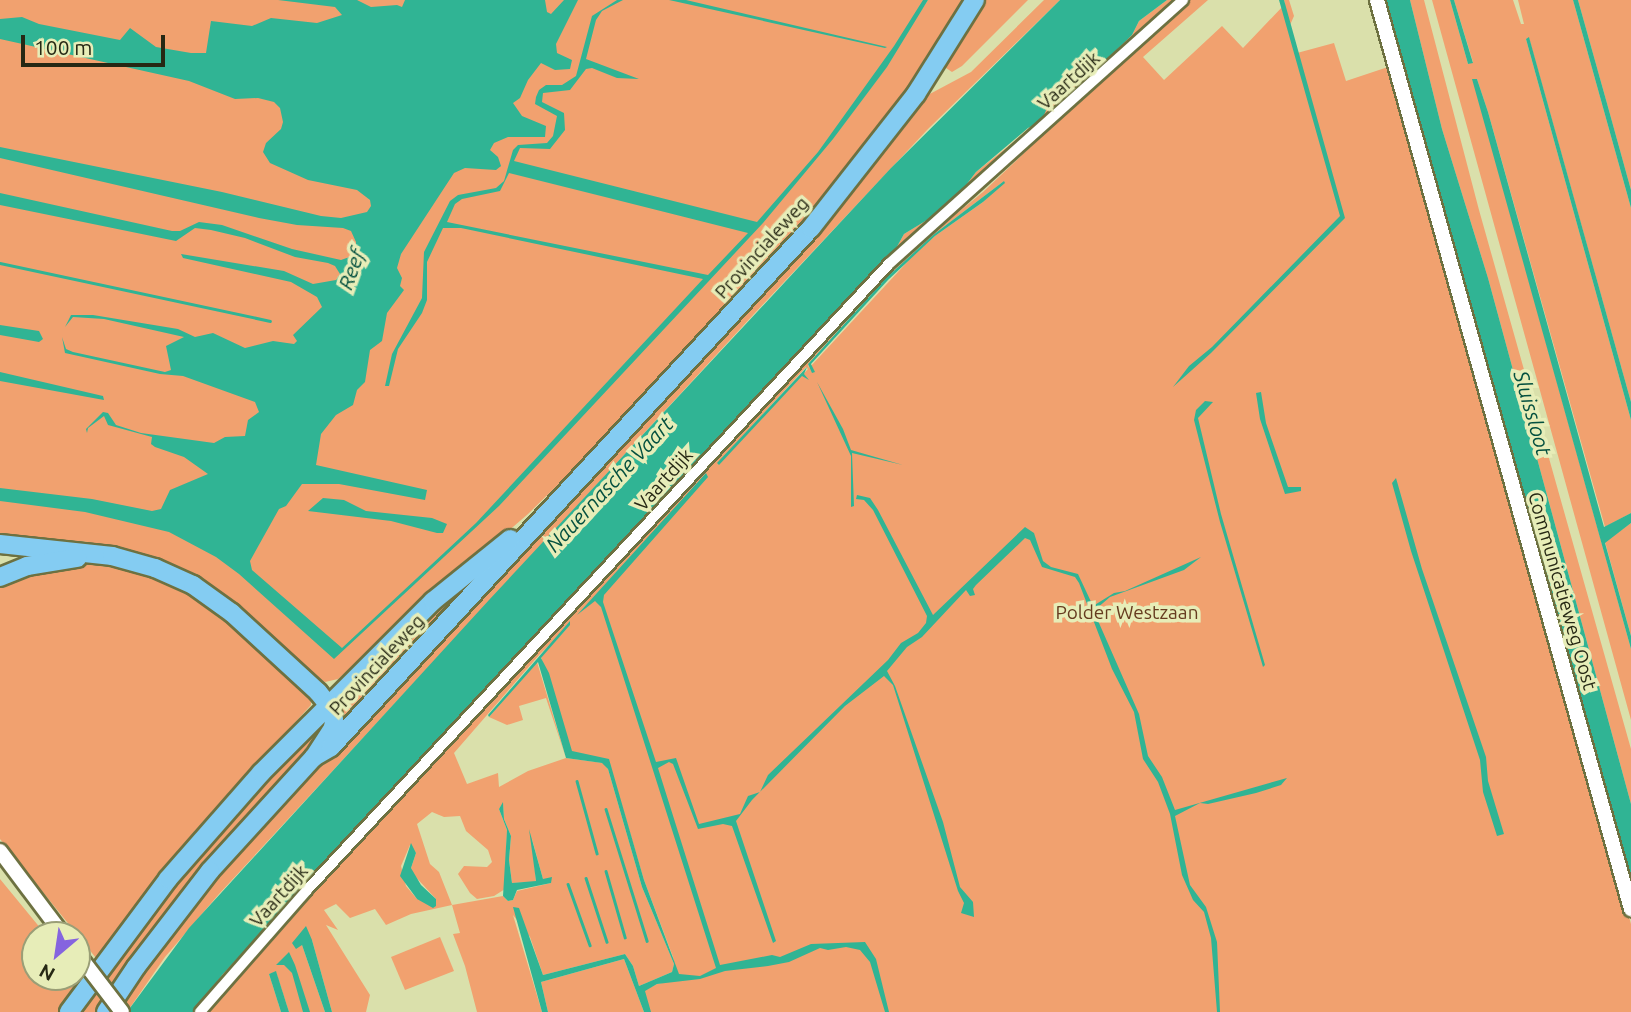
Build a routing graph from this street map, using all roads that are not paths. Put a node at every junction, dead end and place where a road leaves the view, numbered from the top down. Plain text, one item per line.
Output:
1 (975, 0) edge
2 (1183, 0) edge
3 (1377, 0) edge
4 (553, 503) junction
5 (0, 544) edge
6 (112, 556) junction
7 (0, 577) edge
8 (328, 704) junction
9 (314, 757) junction
10 (0, 851) edge
11 (1631, 909) edge
12 (52, 921) edge
13 (91, 971) edge
14 (69, 1012) edge
15 (106, 1012) edge
16 (122, 1012) edge
17 (200, 1012) edge

1 - 4 highway, Provincialeweg
2 - 17 street, Vaartdijk
3 - 11 street, Communicatieweg Oost
4 - 8 highway, Provincialeweg
4 - 9 highway, Provincialeweg
5 - 6 highway
6 - 7 highway
6 - 8 highway
8 - 9 highway
8 - 14 highway, Provincialeweg
9 - 15 highway
10 - 12 street
13 - 16 street, bridge

